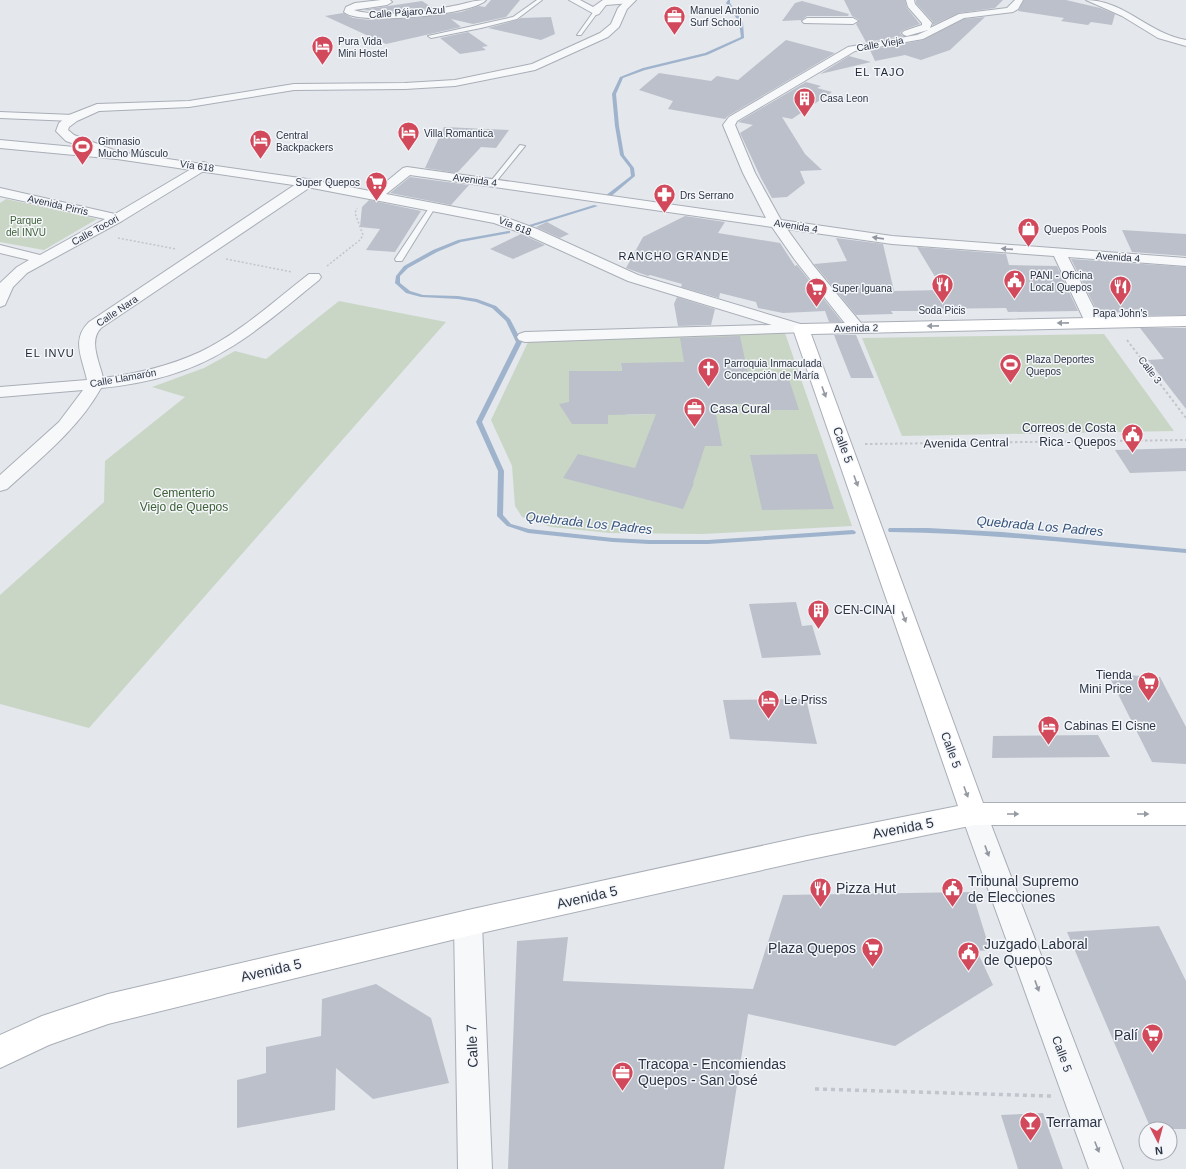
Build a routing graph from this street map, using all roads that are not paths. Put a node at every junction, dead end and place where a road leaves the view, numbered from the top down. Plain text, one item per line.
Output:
1 (482, 0) edge
2 (540, 0) edge
3 (573, 0) edge
4 (631, 0) edge
5 (910, 0) edge
6 (1019, 0) edge
7 (1090, 0) edge
8 (383, 1) edge
9 (596, 12) junction
10 (807, 21) dead end
11 (853, 21) dead end
12 (579, 34) dead end
13 (430, 36) dead end
14 (860, 39) dead end
15 (1186, 44) edge
16 (852, 49) junction
17 (0, 115) edge
18 (73, 118) junction
19 (0, 144) edge
20 (522, 146) dead end
21 (117, 155) junction
22 (203, 166) junction
23 (493, 182) junction
24 (307, 183) junction
25 (0, 192) edge
26 (373, 194) junction
27 (433, 206) junction
28 (117, 218) junction
29 (776, 223) junction
30 (0, 249) edge
31 (1059, 253) junction
32 (40, 259) junction
33 (399, 259) dead end
34 (1186, 262) edge
35 (314, 277) road end
36 (0, 302) edge
37 (1186, 321) edge
38 (1093, 322) junction
39 (857, 328) junction
40 (801, 329) junction
41 (525, 337) dead end
42 (96, 383) junction
43 (0, 392) edge
44 (0, 485) edge
45 (974, 814) junction
46 (1186, 814) edge
47 (468, 923) junction
48 (0, 1052) edge
49 (475, 1169) edge
50 (1106, 1169) edge

1 - 8 street, Calle Pájaro Azul
2 - 13 lane
3 - 9 street
4 - 9 street
4 - 18 street
5 - 16 street
6 - 16 street, Calle Vieja
7 - 15 street
9 - 12 lane
10 - 11 street
14 - 16 street
16 - 29 street, Calle Vieja
17 - 18 street
18 - 21 street, Vía 618
19 - 21 street
20 - 23 lane
21 - 22 street, Vía 618
22 - 24 street, Vía 618
22 - 28 street, Calle Tocori
23 - 26 street, Avenida 4
23 - 29 street, Avenida 4
24 - 26 street, Vía 618
24 - 42 street, Calle Nara
25 - 28 street, Avenida Pirrís
26 - 27 street, Vía 618
27 - 33 lane
27 - 40 street, Vía 618
28 - 32 street, Calle Tocori
31 -> 29 street, Avenida 4
29 - 39 street
30 - 32 street
31 - 34 street, Avenida 4
31 - 38 street
32 - 36 street, Calle Tocori
35 - 42 street, Calle Llamarón
37 - 38 main road, Avenida 2
38 -> 39 main road, Avenida 2
39 - 40 main road, Avenida 2
40 - 41 street, Avenida 2
40 -> 45 main road, Calle 5
42 - 43 street, Calle Llamarón
42 - 44 street
45 -> 46 main road, Avenida 5
45 - 47 main road, Avenida 5
45 -> 50 street, Calle 5
47 - 48 main road, Avenida 5
47 - 49 street, Calle 7

